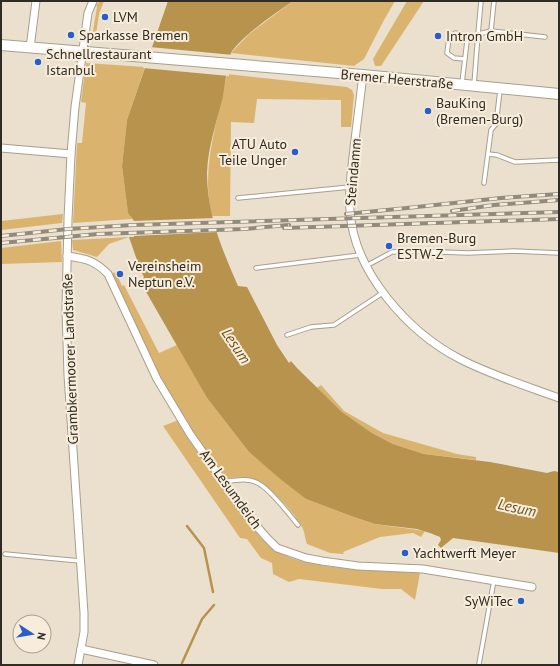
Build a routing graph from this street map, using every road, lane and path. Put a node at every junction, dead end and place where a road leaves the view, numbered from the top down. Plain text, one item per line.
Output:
1 (36, 1) edge
2 (93, 1) edge
3 (481, 1) edge
4 (494, 1) edge
5 (490, 31) junction
6 (478, 34) junction
7 (545, 37) dead end
8 (1, 45) edge
9 (30, 48) junction
10 (83, 52) junction
11 (465, 59) junction
12 (363, 75) junction
13 (462, 84) junction
14 (474, 86) junction
15 (500, 88) junction
16 (559, 94) edge
17 (1, 148) edge
18 (71, 154) junction
19 (488, 154) junction
20 (559, 160) edge
21 (484, 183) dead end
22 (350, 187) junction
23 (238, 198) dead end
24 (559, 253) edge
25 (360, 255) junction
26 (67, 256) junction
27 (366, 266) junction
28 (256, 268) dead end
29 (384, 292) junction
30 (287, 335) dead end
31 (559, 398) edge
32 (224, 482) junction
33 (298, 525) dead end
34 (5, 554) dead end
35 (80, 560) junction
36 (494, 580) junction
37 (532, 587) dead end
38 (81, 649) junction
39 (479, 664) dead end
40 (78, 665) edge
41 (154, 665) edge

1 - 9 street
2 - 10 street, Grambkermoorer Landstraße
3 - 6 lane
4 - 5 lane
5 - 6 lane
5 - 7 lane
6 - 14 lane
8 - 9 main road, Bremer Heerstraße
9 - 10 main road, Bremer Heerstraße
10 - 12 main road, Bremer Heerstraße
10 - 18 street, Grambkermoorer Landstraße
11 - 11 lane
11 - 13 lane
12 - 13 main road, Bremer Heerstraße
12 - 22 street, Steindamm
13 - 14 main road, Bremer Heerstraße
14 - 15 main road, Bremer Heerstraße
15 - 16 main road, Bremer Heerstraße
15 - 19 lane
17 - 18 street
18 - 26 street, Grambkermoorer Landstraße
19 - 20 lane
19 - 21 lane
22 - 23 lane
22 - 25 street, Steindamm
24 - 27 lane
25 - 27 street, Steindamm
25 - 28 lane
26 - 32 street, Am Lesumdeich
26 - 35 street, Grambkermoorer Landstraße
27 - 29 street, Steindamm
29 - 30 lane
29 - 31 street, Steindamm
32 - 33 lane
32 - 36 street, Am Lesumdeich
34 - 35 lane
35 - 38 street, Grambkermoorer Landstraße
36 - 37 street, Am Lesumdeich
36 - 39 lane
38 - 40 street, Grambkermoorer Landstraße
38 - 41 street

